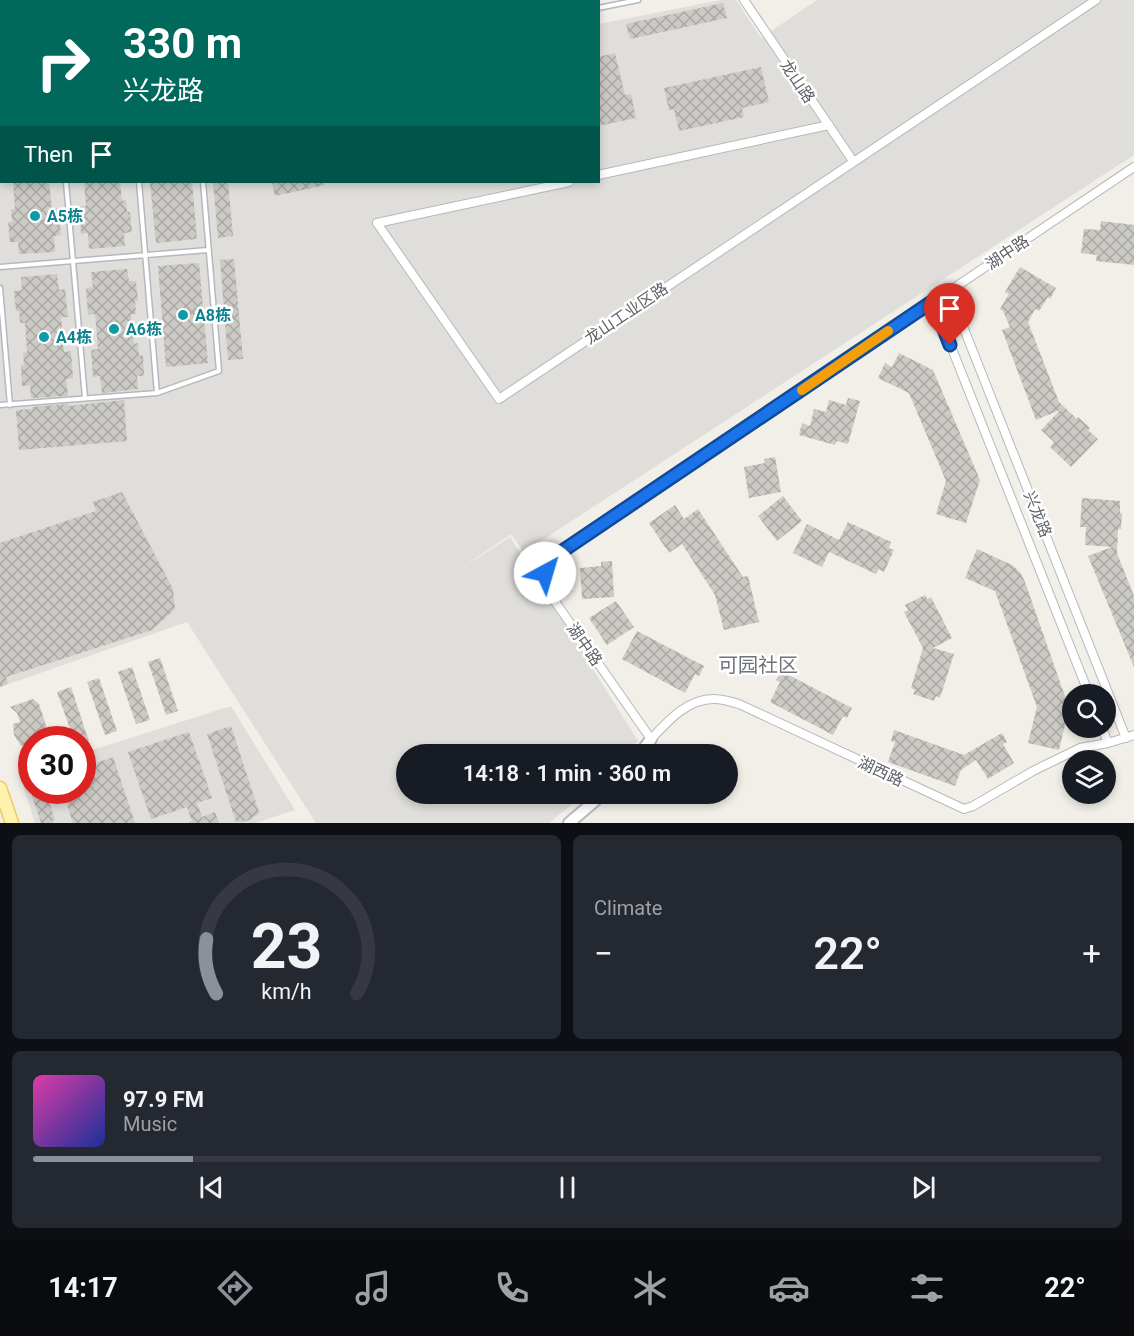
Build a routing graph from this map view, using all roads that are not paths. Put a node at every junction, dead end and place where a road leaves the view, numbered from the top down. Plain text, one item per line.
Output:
1 (638, 0) edge
2 (744, 0) edge
3 (1096, 0) edge
4 (617, 2) edge
5 (600, 7) edge
6 (829, 125) junction
7 (853, 161) junction
8 (1134, 168) edge
9 (600, 175) edge
10 (66, 183) edge
11 (139, 183) edge
12 (202, 183) edge
13 (564, 183) edge
14 (208, 250) junction
15 (146, 255) junction
16 (73, 261) junction
17 (0, 267) edge
18 (0, 288) edge
19 (949, 291) junction
20 (933, 301) junction
21 (157, 393) junction
22 (85, 398) junction
23 (0, 405) edge
24 (10, 405) junction
25 (1085, 684) edge
26 (1130, 737) edge
27 (1106, 738) edge
28 (651, 739) junction
29 (647, 744) edge
30 (1108, 744) junction
31 (0, 788) edge
32 (591, 804) edge
33 (12, 823) edge
34 (569, 823) edge

1 - 4 lane
2 - 6 street, 龙山路
3 - 7 street, 龙山工业区路
4 - 5 lane
6 - 7 street, 龙山路
6 - 9 street
7 - 13 street, 龙山工业区路
8 - 19 street, 湖中路
10 - 16 lane
11 - 15 lane
12 - 14 lane
14 - 15 lane
14 - 21 lane
15 - 16 lane
15 - 21 lane
16 - 17 lane
16 - 22 lane
18 - 24 lane
19 - 20 street, 湖中路
19 - 26 street, 兴龙路
20 - 25 street, 兴龙路
20 - 28 street, 湖中路
21 - 22 lane
22 - 24 lane
23 - 24 lane
26 - 30 street, 湖西路
27 - 30 street
28 - 29 street, 湖西路
28 - 30 street, 湖西路
31 - 33 main road
32 - 34 street

